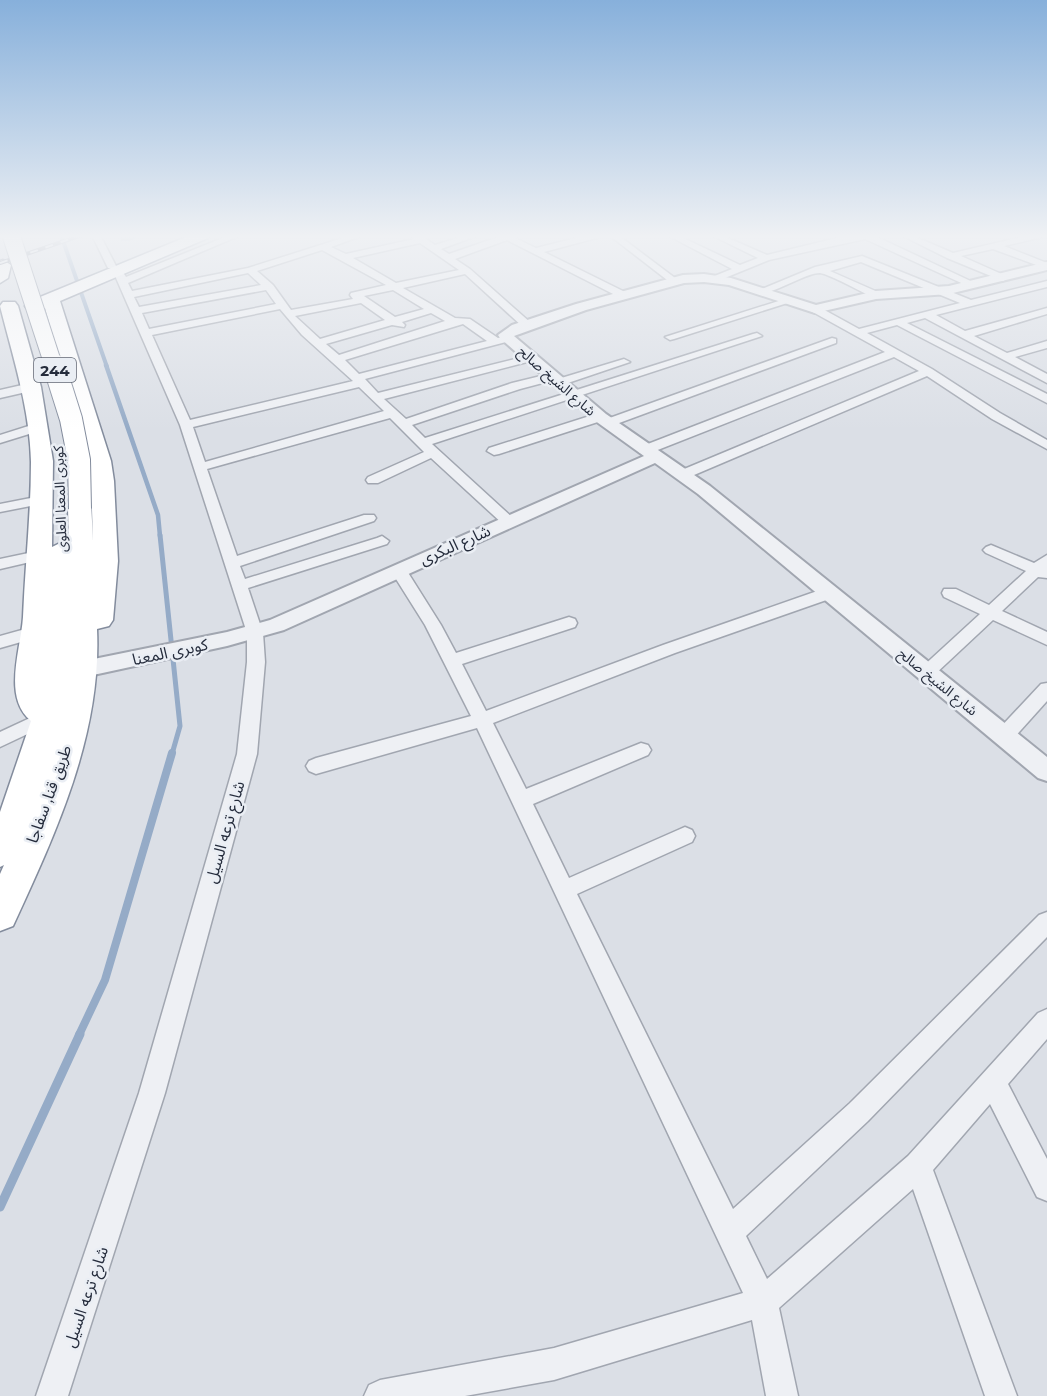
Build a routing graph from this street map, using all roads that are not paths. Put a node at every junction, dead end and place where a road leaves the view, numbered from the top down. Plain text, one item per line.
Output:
1 (13, 300) edge
2 (32, 300) edge
3 (35, 300) edge
4 (50, 300) edge
5 (130, 300) edge
6 (196, 300) edge
7 (278, 300) edge
8 (361, 300) edge
9 (362, 300) edge
10 (414, 300) edge
11 (499, 300) edge
12 (607, 300) edge
13 (792, 300) joint
14 (854, 300) edge
15 (961, 300) edge
16 (985, 300) edge
17 (971, 304) junction
18 (815, 309) junction
19 (285, 310) junction
20 (430, 310) junction
21 (135, 311) junction
22 (1047, 311) edge
23 (6, 312) edge
24 (927, 315) junction
25 (394, 321) junction
26 (452, 321) junction
27 (898, 322) junction
28 (527, 325) junction
29 (858, 332) junction
30 (145, 333) junction
31 (414, 333) junction
32 (964, 335) junction
33 (757, 336) dead end
34 (670, 337) dead end
35 (502, 340) junction
36 (832, 341) dead end
37 (318, 343) junction
38 (1047, 344) edge
39 (896, 352) junction
40 (1005, 357) junction
41 (531, 358) junction
42 (337, 359) junction
43 (624, 362) dead end
44 (928, 370) junction
45 (1047, 379) edge
46 (358, 380) junction
47 (556, 380) junction
48 (31, 387) junction
49 (0, 394) edge
50 (573, 394) junction
51 (376, 398) junction
52 (1047, 399) edge
53 (392, 413) junction
54 (603, 420) junction
55 (404, 424) junction
56 (186, 425) junction
57 (38, 427) junction
58 (0, 439) edge
59 (1047, 444) edge
60 (428, 448) junction
61 (494, 452) dead end
62 (650, 453) junction
63 (201, 467) junction
64 (682, 475) junction
65 (373, 480) dead end
66 (61, 507) junction
67 (0, 508) edge
68 (369, 518) dead end
69 (508, 522) junction
70 (382, 541) dead end
71 (991, 550) dead end
72 (38, 555) junction
73 (233, 563) junction
74 (0, 564) edge
75 (1043, 568) edge
76 (399, 571) junction
77 (239, 585) junction
78 (829, 593) junction
79 (950, 593) dead end
80 (991, 613) junction
81 (569, 623) dead end
82 (36, 632) junction
83 (255, 633) junction
84 (1047, 639) edge
85 (0, 642) edge
86 (452, 661) junction
87 (84, 669) junction
88 (926, 673) junction
89 (1047, 689) edge
90 (47, 717) junction
91 (482, 720) junction
92 (1004, 736) junction
93 (0, 740) edge
94 (641, 750) dead end
95 (316, 766) dead end
96 (1047, 771) edge
97 (521, 800) junction
98 (685, 836) dead end
99 (0, 852) edge
100 (564, 890) junction
101 (0, 914) edge
102 (1047, 922) edge
103 (1047, 1021) edge
104 (993, 1083) junction
105 (918, 1166) junction
106 (1047, 1187) edge
107 (729, 1232) junction
108 (763, 1302) junction
109 (52, 1396) edge
110 (380, 1396) edge
111 (782, 1396) edge
112 (1001, 1396) edge

1 - 66 highway, كوبرى المعنا العلوى / 244
2 - 66 highway, كوبرى المعنا العلوى / 244, bridge
3 - 23 highway
4 - 87 highway
5 - 21 street, شارع ترعه السيل
6 - 21 street
7 - 19 street
8 - 19 street
9 - 25 street
10 - 20 street
11 - 28 street
12 - 28 street, شارع الشيخ صالح
13 - 18 street, شارع الشيخ صالح
13 - 34 street
14 - 18 street
15 - 17 street
16 - 17 street
17 - 24 street
18 - 29 street, شارع الشيخ صالح
19 - 30 street
19 - 37 street
20 - 25 street
20 - 26 street
21 - 30 street, شارع ترعه السيل
22 - 32 street
23 - 48 highway
24 - 27 street
24 - 32 street
25 - 31 street
25 - 37 street
26 - 31 street
26 - 35 street
27 - 29 street
27 - 52 street
28 - 35 street, شارع الشيخ صالح
29 - 39 street, شارع الشيخ صالح
30 - 56 street, شارع ترعه السيل
31 - 42 street
32 - 40 street
33 - 50 street
35 - 41 street, شارع الشيخ صالح
35 - 46 street
36 - 54 street
37 - 42 street
38 - 40 street
39 - 44 street, شارع الشيخ صالح
39 - 62 street
40 - 45 street
41 - 47 street, شارع الشيخ صالح
41 - 51 street
42 - 46 street
43 - 47 street
44 - 59 street, شارع الشيخ صالح
44 - 64 street
46 - 51 street
46 - 56 street
47 - 50 street, شارع الشيخ صالح
47 - 55 street
48 - 49 street
48 - 57 highway
50 - 54 street, شارع الشيخ صالح
50 - 60 street
51 - 53 street
53 - 55 street
53 - 63 street
54 - 61 street
54 - 62 street, شارع الشيخ صالح
55 - 60 street
56 - 63 street, شارع ترعه السيل
57 - 58 street
57 - 66 highway
60 - 65 street
60 - 69 street
62 - 64 street, شارع الشيخ صالح
62 - 69 street, شارع البكرى
63 - 73 street, شارع ترعه السيل
64 - 78 street, شارع الشيخ صالح
66 - 67 street
66 - 72 highway
66 - 87 highway, كوبرى المعنا العلوى / 244
66 - 90 highway, كوبرى المعنا العلوى / 244
68 - 73 street
69 - 76 street, شارع البكرى
70 - 77 street
71 - 75 street
72 - 74 street
72 - 82 highway
73 - 77 street, شارع ترعه السيل
75 - 80 street
76 - 83 street, شارع البكرى
76 - 86 street
77 - 83 street, شارع ترعه السيل
78 - 88 street, شارع الشيخ صالح
78 - 91 street
79 - 80 street
80 - 84 street
80 - 88 street
81 - 86 street
82 - 85 street
82 - 90 highway
83 - 87 street, كوبرى المعنا
83 - 109 street, شارع ترعه السيل
86 - 91 street
87 - 101 highway, طريق قنا, سفاجا / 244
88 - 92 street, شارع الشيخ صالح
89 - 92 street
90 - 93 street
90 - 99 highway, طريق قنا, سفاجا / 244
91 - 95 street
91 - 97 street
92 - 96 street, شارع الشيخ صالح
94 - 97 street
97 - 100 street
98 - 100 street
100 - 107 street
102 - 107 street
103 - 104 street
104 - 105 street
104 - 106 street
105 - 108 street
105 - 112 street
107 - 108 street
108 - 110 street
108 - 111 street

